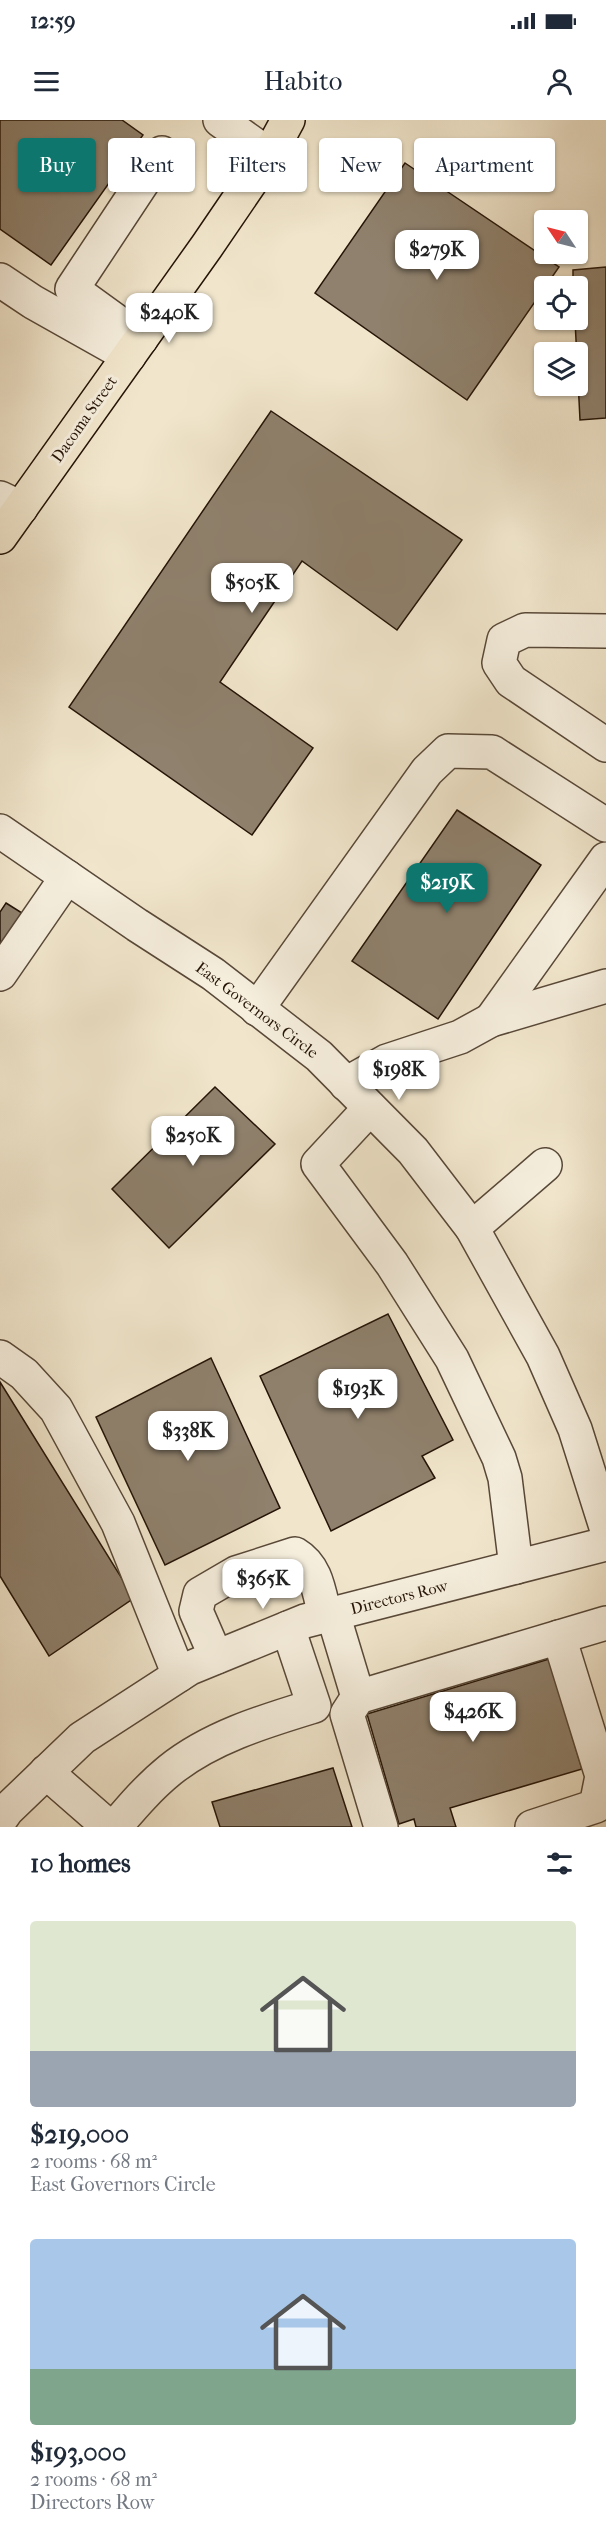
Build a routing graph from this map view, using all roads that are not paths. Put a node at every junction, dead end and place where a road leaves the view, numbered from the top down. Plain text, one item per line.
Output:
1 (220, 120) edge
2 (288, 120) edge
3 (246, 138) edge
4 (278, 138) edge
5 (136, 192) edge
6 (243, 192) edge
7 (0, 280) edge
8 (135, 347) junction
9 (10, 503) edge
10 (0, 537) edge
11 (606, 631) edge
12 (606, 745) edge
13 (606, 825) edge
14 (0, 831) edge
15 (606, 859) edge
16 (67, 877) junction
17 (0, 974) edge
18 (606, 986) edge
19 (257, 1009) junction
20 (491, 1020) junction
21 (346, 1084) junction
22 (370, 1108) junction
23 (544, 1165) dead end
24 (472, 1228) junction
25 (0, 1357) edge
26 (606, 1527) edge
27 (606, 1544) edge
28 (516, 1567) junction
29 (200, 1594) junction
30 (329, 1615) junction
31 (157, 1620) junction
32 (606, 1623) edge
33 (288, 1628) junction
34 (559, 1636) junction
35 (216, 1657) junction
36 (179, 1675) junction
37 (358, 1697) junction
38 (46, 1772) junction
39 (0, 1820) edge
40 (109, 1827) edge
41 (115, 1827) edge
42 (381, 1827) edge
43 (532, 1827) edge

1 - 3 street
2 - 4 main road, Dacoma Street
5 - 8 street
6 - 8 main road, Dacoma Street
7 - 8 street
8 - 9 main road, Dacoma Street
9 - 10 main road, Dacoma Street
11 - 12 street
13 - 19 street
14 - 16 street, East Governors Circle
15 - 20 street
16 - 17 street
16 - 19 street, East Governors Circle
18 - 20 street
19 - 21 street, East Governors Circle
20 - 21 street
21 - 22 street, East Governors Circle
22 - 24 street, East Governors Circle
22 - 28 street
23 - 24 street
24 - 26 street, East Governors Circle
25 - 31 street
27 - 28 street, Directors Row
28 - 30 street, Directors Row
29 - 30 street
29 - 31 street
29 - 35 street
30 - 33 street, Directors Row
30 - 37 street
31 - 36 street
32 - 34 street
33 - 35 street, Directors Row
33 - 41 street
34 - 37 street
34 - 43 street
35 - 36 street, Directors Row
36 - 38 street, Directors Row
37 - 42 street
38 - 39 street, Directors Row
38 - 40 street

